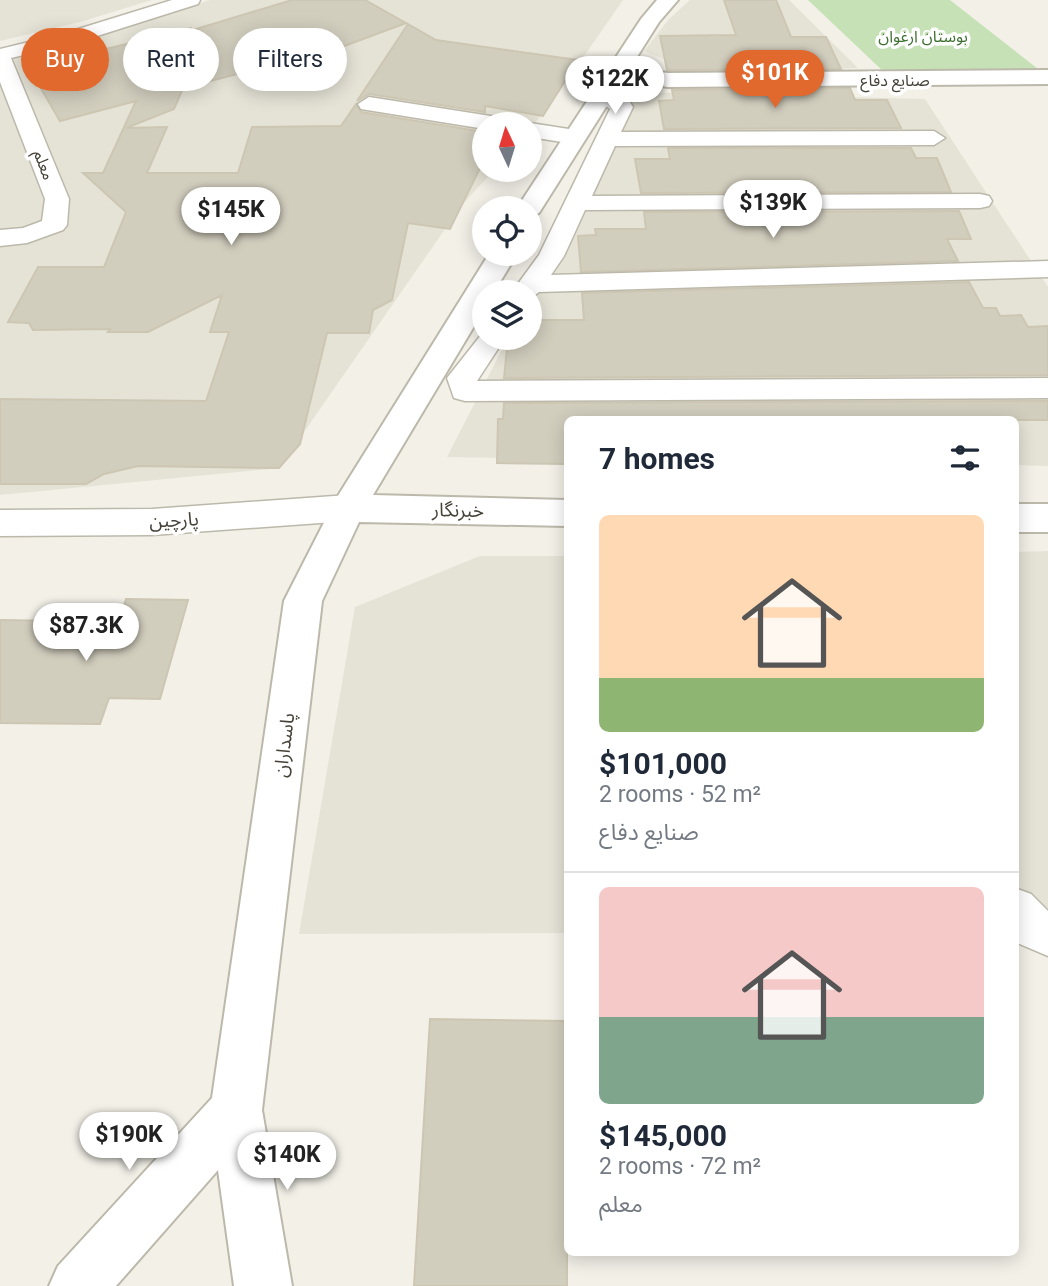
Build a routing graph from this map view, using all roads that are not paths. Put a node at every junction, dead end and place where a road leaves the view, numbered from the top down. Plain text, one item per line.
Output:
1 (191, 0) edge
2 (668, 0) edge
3 (0, 55) edge
4 (617, 73) junction
5 (1048, 77) edge
6 (602, 96) junction
7 (369, 104) dead end
8 (472, 120) edge
9 (542, 132) edge
10 (575, 137) junction
11 (934, 138) dead end
12 (607, 139) junction
13 (538, 196) edge
14 (980, 201) dead end
15 (576, 203) junction
16 (0, 238) edge
17 (496, 266) edge
18 (1048, 269) edge
19 (534, 280) edge
20 (542, 287) edge
21 (482, 350) edge
22 (1048, 388) edge
23 (348, 508) junction
24 (564, 513) edge
25 (1019, 518) edge
26 (1048, 518) edge
27 (0, 523) edge
28 (1019, 914) edge
29 (1048, 934) edge
30 (236, 1110) junction
31 (78, 1286) edge
32 (263, 1286) edge

1 - 3 street
2 - 4 street
3 - 16 street, معلم
4 - 5 street, صنایع دفاع
4 - 6 street
6 - 10 street
6 - 12 street
7 - 8 street
9 - 10 street
10 - 13 street
11 - 12 street
12 - 15 street
14 - 15 street
15 - 19 street
17 - 23 street, پاسداران
18 - 20 street
21 - 22 street
23 - 24 street, خبرنگار
23 - 27 street, پارچین
23 - 30 street, پاسداران
25 - 26 street
28 - 29 street
30 - 31 street
30 - 32 street, پاسداران

